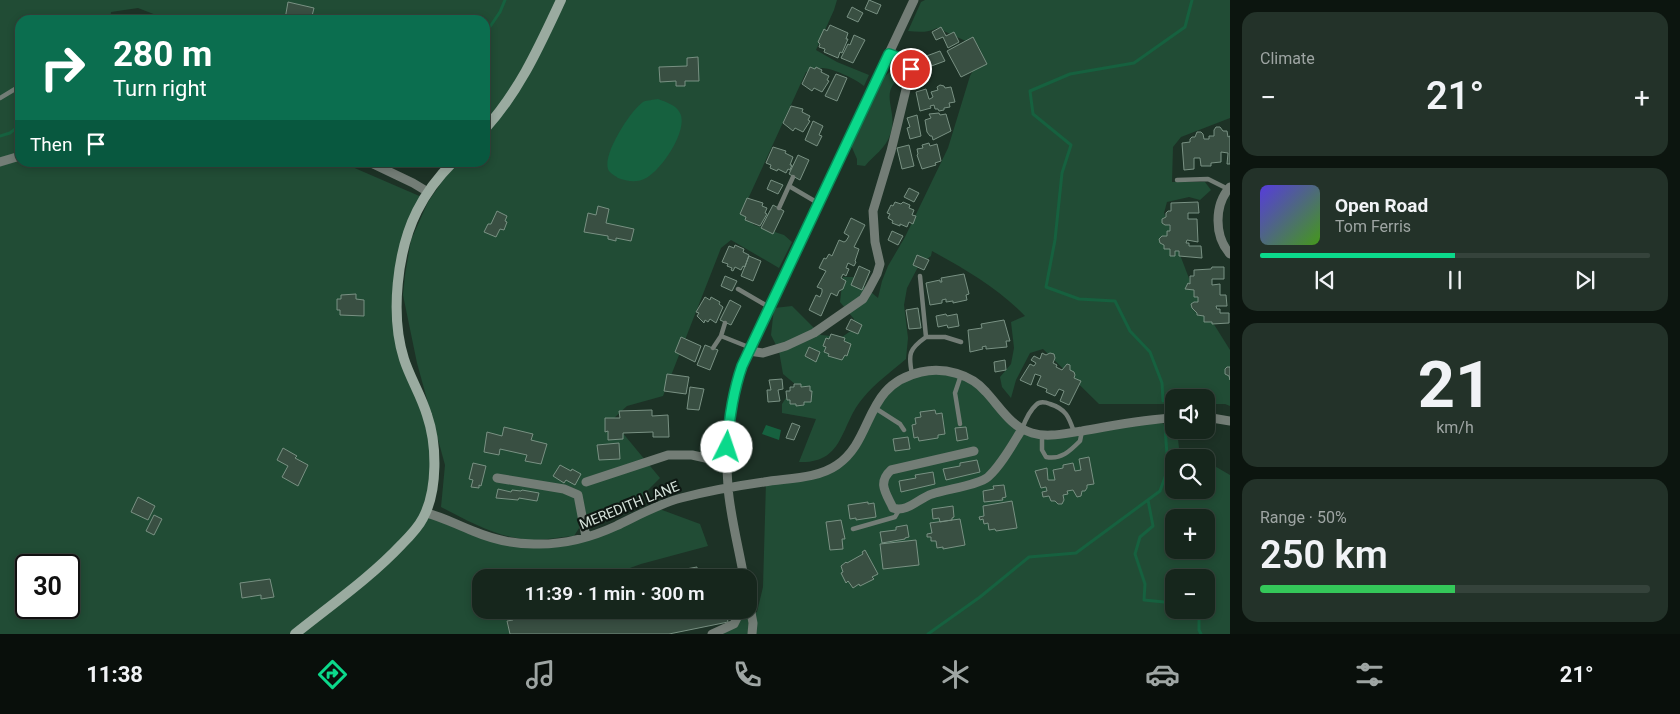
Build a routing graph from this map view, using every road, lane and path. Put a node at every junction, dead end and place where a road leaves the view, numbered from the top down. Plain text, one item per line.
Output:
1 (561, 0) edge
2 (914, 0) edge
3 (889, 54) junction
4 (15, 89) edge
5 (0, 98) edge
6 (490, 123) edge
7 (15, 158) edge
8 (0, 162) edge
9 (379, 167) edge
10 (448, 167) edge
11 (793, 177) dead end
12 (1177, 180) dead end
13 (789, 186) junction
14 (1229, 188) edge
15 (428, 192) junction
16 (819, 204) junction
17 (779, 208) dead end
18 (1230, 254) edge
19 (920, 276) dead end
20 (738, 289) dead end
21 (770, 308) junction
22 (725, 323) dead end
23 (721, 336) junction
24 (926, 337) junction
25 (961, 342) dead end
26 (712, 348) dead end
27 (750, 349) junction
28 (912, 374) junction
29 (961, 375) junction
30 (874, 407) junction
31 (1165, 419) edge
32 (1215, 419) edge
33 (1230, 422) edge
34 (960, 424) dead end
35 (1022, 429) junction
36 (904, 430) dead end
37 (1078, 432) junction
38 (1042, 435) junction
39 (974, 451) dead end
40 (728, 462) junction
41 (497, 478) dead end
42 (586, 482) dead end
43 (728, 488) junction
44 (899, 510) junction
45 (426, 513) junction
46 (853, 529) dead end
47 (586, 537) junction
48 (742, 569) edge
49 (736, 619) edge
50 (752, 619) edge
51 (295, 634) edge
52 (712, 634) edge
53 (752, 634) edge

1 - 6 street
2 - 3 street
3 - 16 street
3 - 27 street
4 - 5 lane
7 - 8 street
9 - 15 street
10 - 15 street
11 - 13 lane
12 - 14 lane
13 - 16 lane
13 - 17 lane
14 - 18 street
15 - 45 street
16 - 21 street
19 - 24 lane
20 - 21 lane
21 - 27 street
22 - 23 lane
23 - 26 lane
23 - 27 lane
24 - 25 lane
24 - 28 lane
27 - 40 street
28 - 29 street, MEREDITH LANE
28 - 30 street, MEREDITH LANE
29 - 34 lane
29 - 35 street, MEREDITH LANE
30 - 36 lane
30 - 43 street, MEREDITH LANE
31 - 37 street, MEREDITH LANE
32 - 33 street
35 - 37 lane
35 - 38 street, MEREDITH LANE
35 - 44 street
37 - 38 street, MEREDITH LANE
37 - 38 lane
39 - 44 street
40 - 42 street
40 - 43 street
41 - 47 street
43 - 47 street, MEREDITH LANE
43 - 48 street
44 - 46 lane
45 - 47 street, MEREDITH LANE
45 - 51 street
49 - 52 street
50 - 53 street

